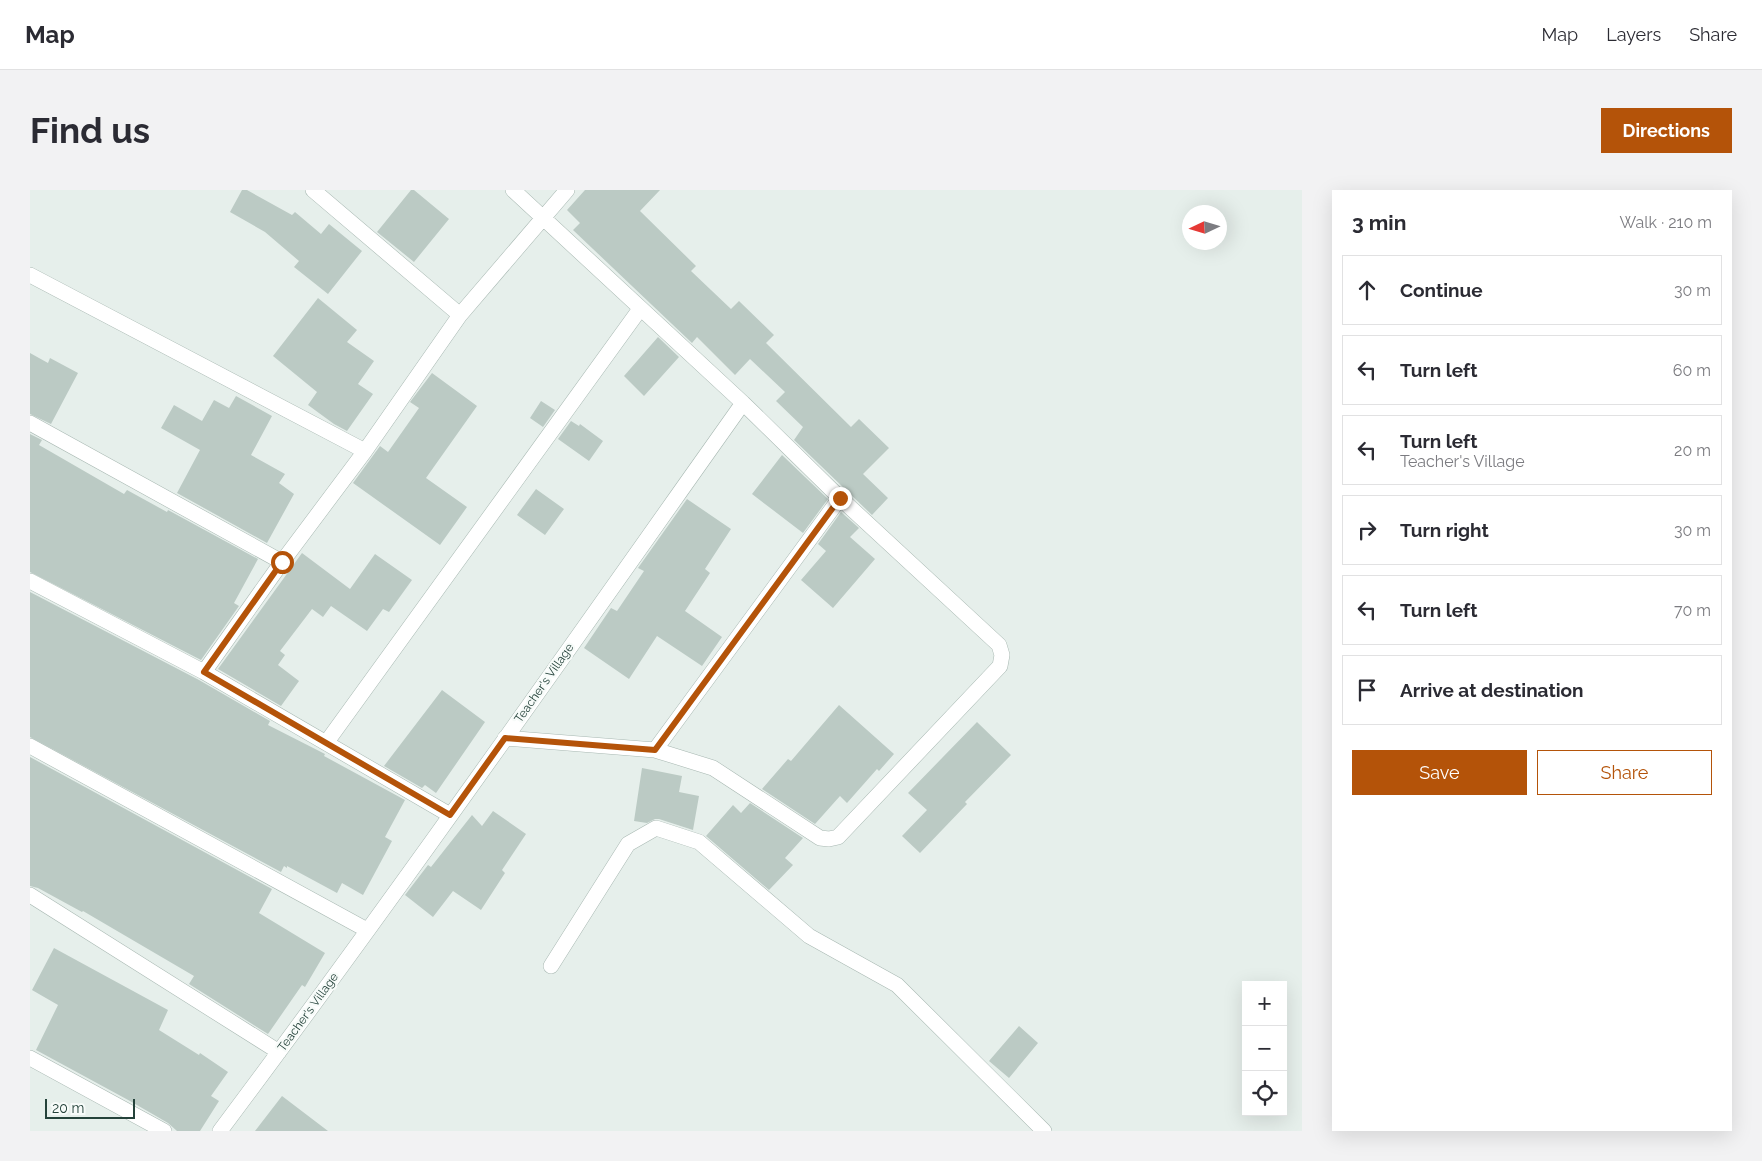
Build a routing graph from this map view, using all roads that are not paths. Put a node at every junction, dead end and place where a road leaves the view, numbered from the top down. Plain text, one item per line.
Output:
1 (313, 190) edge
2 (514, 190) edge
3 (567, 190) edge
4 (544, 217) junction
5 (30, 275) edge
6 (640, 309) junction
7 (460, 315) junction
8 (742, 403) junction
9 (30, 423) edge
10 (365, 451) junction
11 (840, 498) junction
12 (282, 562) junction
13 (30, 581) edge
14 (204, 672) junction
15 (505, 738) junction
16 (326, 742) junction
17 (30, 746) edge
18 (655, 750) junction
19 (450, 815) junction
20 (30, 895) edge
21 (367, 930) junction
22 (551, 966) dead end
23 (279, 1052) junction
24 (30, 1058) edge
25 (164, 1131) edge
26 (220, 1131) edge
27 (1044, 1131) edge

1 - 7 street
2 - 4 street
3 - 4 street
4 - 6 street
4 - 7 street
5 - 10 street
6 - 8 street
6 - 16 street
7 - 10 street
8 - 11 street
8 - 15 street, Teacher's Village
9 - 12 street
10 - 12 street
11 - 18 street
11 - 18 street
12 - 14 street
13 - 14 street
14 - 16 street
15 - 18 street
15 - 19 street, Teacher's Village
16 - 19 street
17 - 21 street
19 - 21 street, Teacher's Village
20 - 23 street
21 - 23 street, Teacher's Village
22 - 27 street
23 - 26 street, Teacher's Village
24 - 25 street

